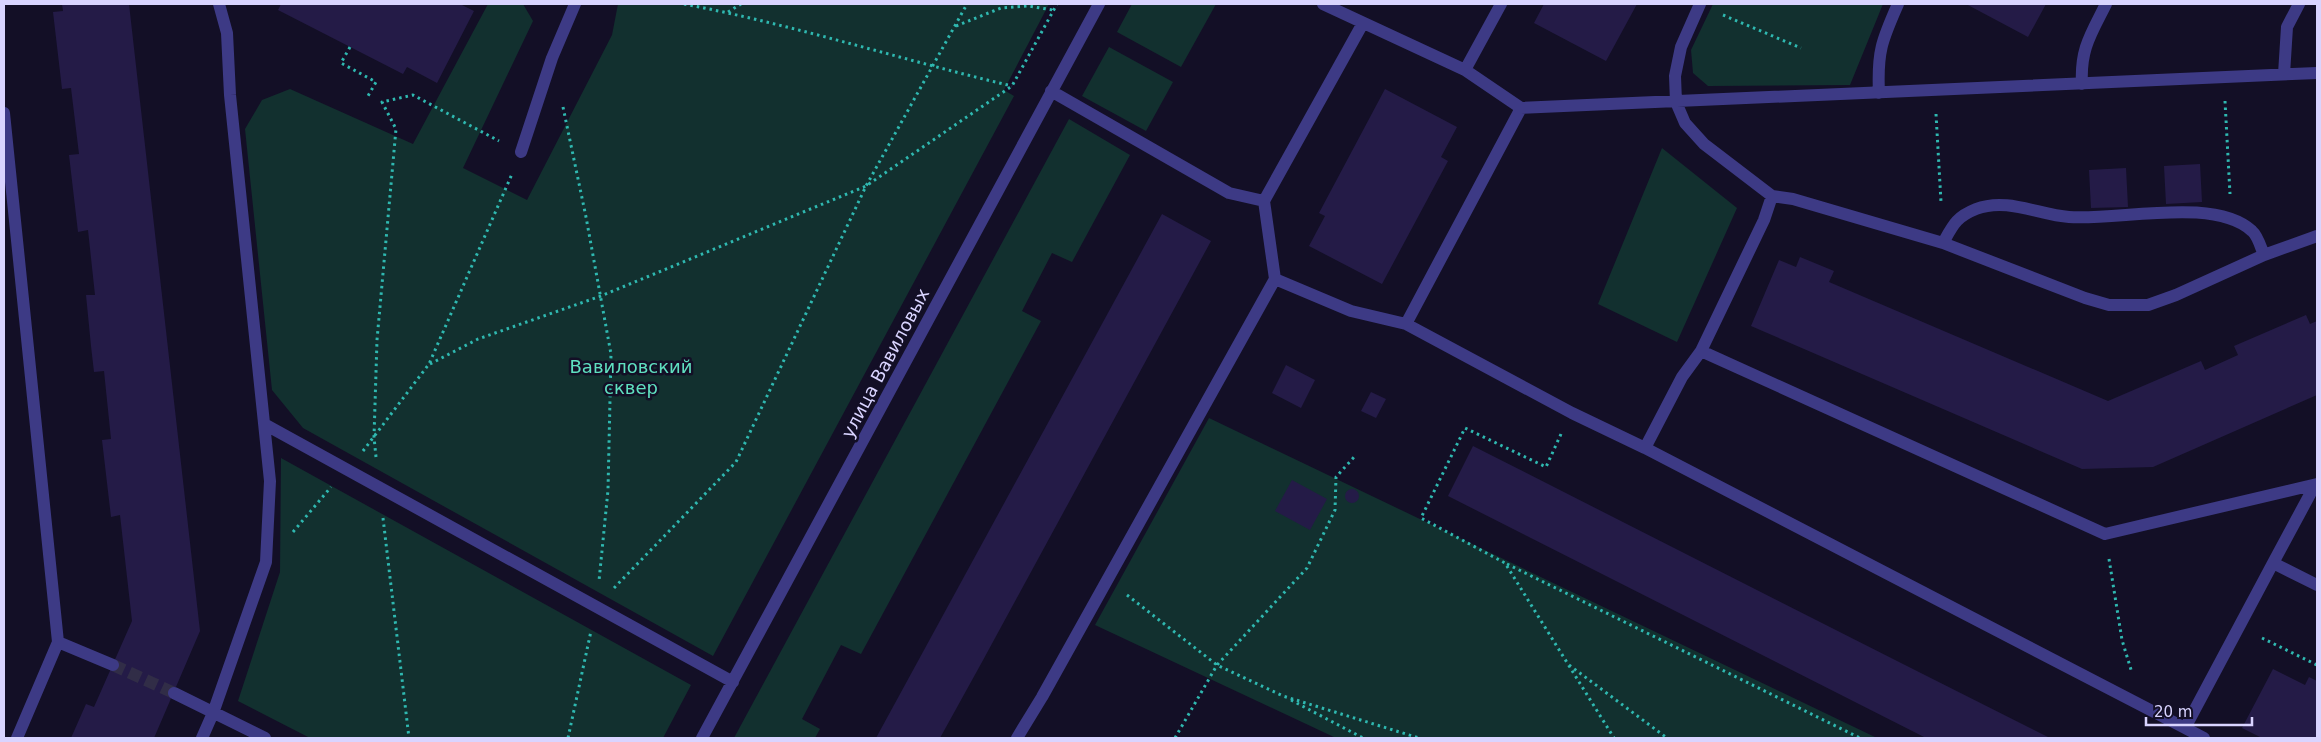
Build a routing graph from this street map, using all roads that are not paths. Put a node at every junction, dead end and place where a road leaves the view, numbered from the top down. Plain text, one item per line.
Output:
1 (219, 4) edge
2 (575, 4) edge
3 (1099, 4) edge
4 (1323, 4) edge
5 (1501, 4) edge
6 (1700, 4) edge
7 (1898, 4) edge
8 (2106, 4) edge
9 (2299, 4) edge
10 (1363, 23) junction
11 (1465, 70) junction
12 (2317, 73) edge
13 (2284, 74) junction
14 (2082, 84) junction
15 (1051, 90) junction
16 (1880, 93) junction
17 (1676, 102) junction
18 (1521, 108) junction
19 (4, 113) edge
20 (521, 152) road end
21 (1772, 196) junction
22 (1264, 201) junction
23 (2317, 236) edge
24 (1943, 243) junction
25 (2264, 255) junction
26 (1275, 279) junction
27 (1406, 324) junction
28 (1701, 350) junction
29 (266, 426) junction
30 (1645, 448) junction
31 (2316, 484) edge
32 (2273, 563) junction
33 (2317, 585) edge
34 (58, 642) junction
35 (113, 665) tunnel mouth
36 (733, 682) junction
37 (174, 693) tunnel mouth
38 (213, 713) junction
39 (2185, 728) junction
40 (17, 738) edge
41 (202, 738) edge
42 (265, 738) edge
43 (702, 738) edge
44 (1017, 738) edge
45 (2204, 738) edge

1 - 29 street
2 - 20 street
3 - 15 street, улица Вавиловых
4 - 10 street
5 - 11 street
6 - 17 street
7 - 16 street
8 - 14 street
9 - 13 street
10 - 11 street
10 - 22 street
11 - 18 street
12 - 13 street
13 - 14 street
14 - 16 street
15 - 22 street
15 - 36 street, улица Вавиловых
16 - 17 street
17 - 18 street
17 - 21 street
18 - 27 street
19 - 34 street
21 - 24 street
21 - 28 street
22 - 26 street
23 - 25 street
24 - 25 street
24 - 25 street
26 - 27 street
26 - 44 street
27 - 30 street
28 - 30 street
28 - 31 street
29 - 36 street
29 - 38 street
30 - 39 street
31 - 32 street
32 - 33 street
32 - 39 street
34 - 35 street
34 - 40 street
36 - 43 street, улица Вавиловых
37 - 38 street
38 - 41 street
38 - 42 street
39 - 45 street

